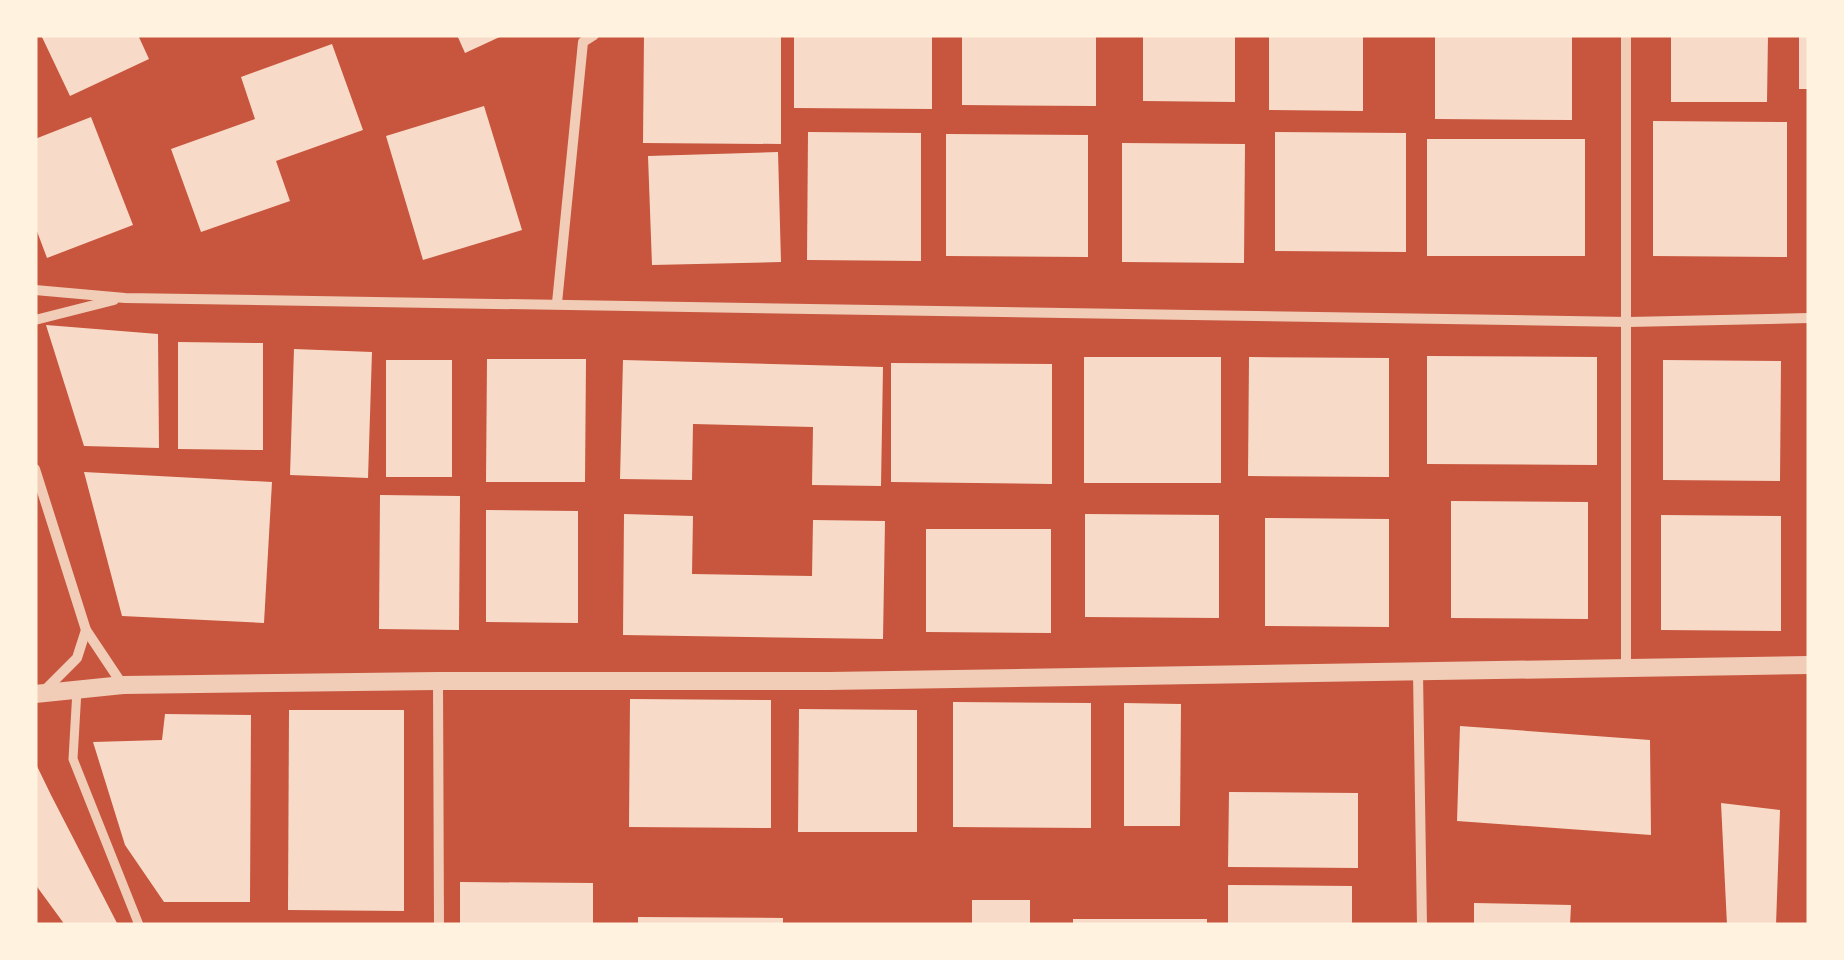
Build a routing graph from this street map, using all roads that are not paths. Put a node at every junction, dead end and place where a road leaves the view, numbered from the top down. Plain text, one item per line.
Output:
1 (594, 35) edge
2 (1626, 35) edge
3 (35, 290) edge
4 (124, 298) junction
5 (557, 303) junction
6 (1809, 318) edge
7 (35, 320) edge
8 (1628, 322) junction
9 (35, 469) edge
10 (86, 630) junction
11 (1809, 665) edge
12 (1626, 666) junction
13 (1418, 673) junction
14 (438, 681) junction
15 (123, 686) junction
16 (77, 688) junction
17 (39, 692) edge
18 (139, 925) edge
19 (439, 925) edge
20 (1422, 925) edge

1 - 5 street
2 - 8 street
3 - 4 street
4 - 5 street
4 - 7 street
5 - 8 street
6 - 8 street
8 - 12 street
9 - 10 street
10 - 15 street
10 - 17 street
11 - 12 street
12 - 13 street
13 - 14 street
13 - 20 street
14 - 15 street
14 - 19 street
15 - 16 street
16 - 17 street
16 - 18 street

